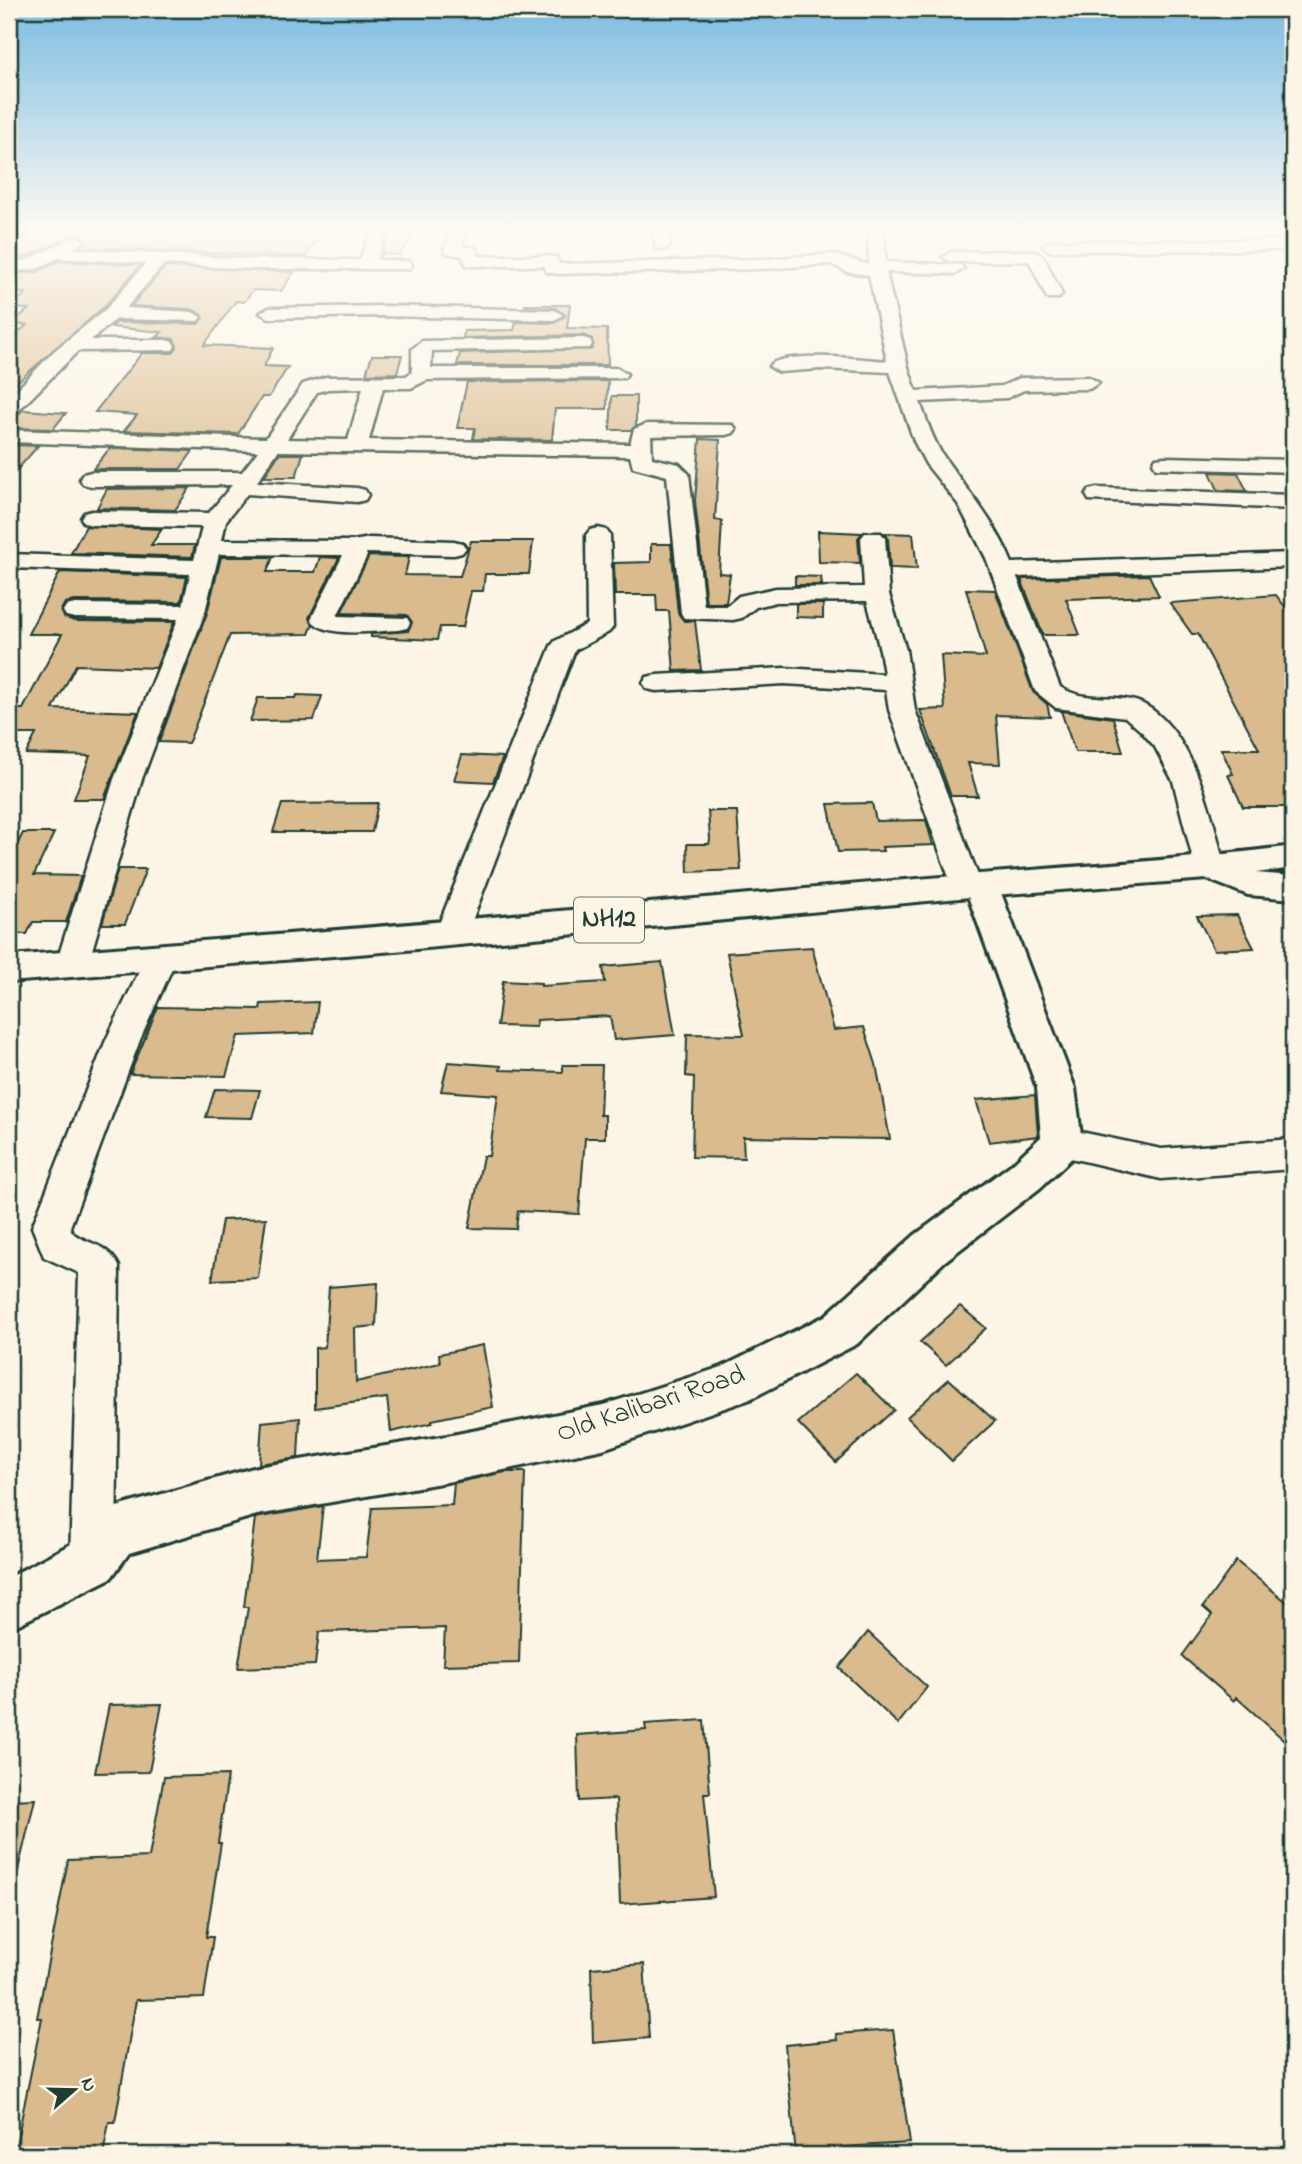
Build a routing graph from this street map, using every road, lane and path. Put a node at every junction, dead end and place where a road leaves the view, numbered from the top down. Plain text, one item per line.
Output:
1 (87, 333) edge
2 (416, 333) edge
3 (890, 333) edge
4 (583, 344) dead end
5 (72, 345) junction
6 (166, 346) dead end
7 (421, 349) junction
8 (779, 366) dead end
9 (898, 367) junction
10 (422, 374) junction
11 (617, 374) dead end
12 (1089, 383) dead end
13 (9, 384) edge
14 (32, 384) junction
15 (374, 384) junction
16 (908, 397) junction
17 (9, 409) edge
18 (726, 429) dead end
19 (9, 436) edge
20 (273, 445) junction
21 (357, 446) junction
22 (639, 450) junction
23 (1164, 463) dead end
24 (1293, 466) edge
25 (91, 479) dead end
26 (245, 483) junction
27 (357, 495) dead end
28 (1097, 495) dead end
29 (1293, 502) edge
30 (92, 518) dead end
31 (215, 520) junction
32 (598, 535) dead end
33 (873, 538) dead end
34 (353, 548) junction
35 (454, 548) dead end
36 (206, 557) junction
37 (1291, 560) dead end
38 (9, 561) edge
39 (1003, 570) junction
40 (877, 594) junction
41 (75, 611) dead end
42 (192, 612) junction
43 (398, 623) dead end
44 (656, 683) dead end
45 (900, 683) junction
46 (1210, 868) junction
47 (1286, 877) edge
48 (974, 886) junction
49 (452, 934) junction
50 (161, 957) junction
51 (72, 964) junction
52 (9, 969) edge
53 (1062, 1143) junction
54 (1293, 1154) edge
55 (93, 1560) junction
56 (9, 1604) edge

1 - 5 street
2 - 7 street
3 - 9 street
4 - 7 street
5 - 6 street
5 - 14 street
7 - 10 street
8 - 9 street
9 - 16 street
10 - 11 street
10 - 15 street
12 - 16 street
13 - 14 street
14 - 17 street
15 - 20 street
15 - 21 street
16 - 39 street
18 - 22 street
19 - 20 street
20 - 21 street
20 - 26 street
21 - 22 street
22 - 40 street
23 - 24 street
25 - 26 street
26 - 27 street
26 - 31 street
28 - 29 street
30 - 31 street
31 - 36 street
32 - 49 street
33 - 40 street
34 - 35 street
34 - 36 street
34 - 43 street
36 - 38 street
36 - 42 street
37 - 39 street
39 - 46 street
40 - 45 street
41 - 42 street
42 - 51 street
44 - 45 street
45 - 48 street
46 - 47 main road
46 - 48 main road, NH12
48 - 49 main road, NH12
48 - 53 main road
49 - 50 main road, NH12
50 - 51 main road, NH12
50 - 55 street
51 - 52 main road, NH12
53 - 54 street
53 - 55 main road, Old Kalibari Road
55 - 56 main road, Old Kalibari Road

